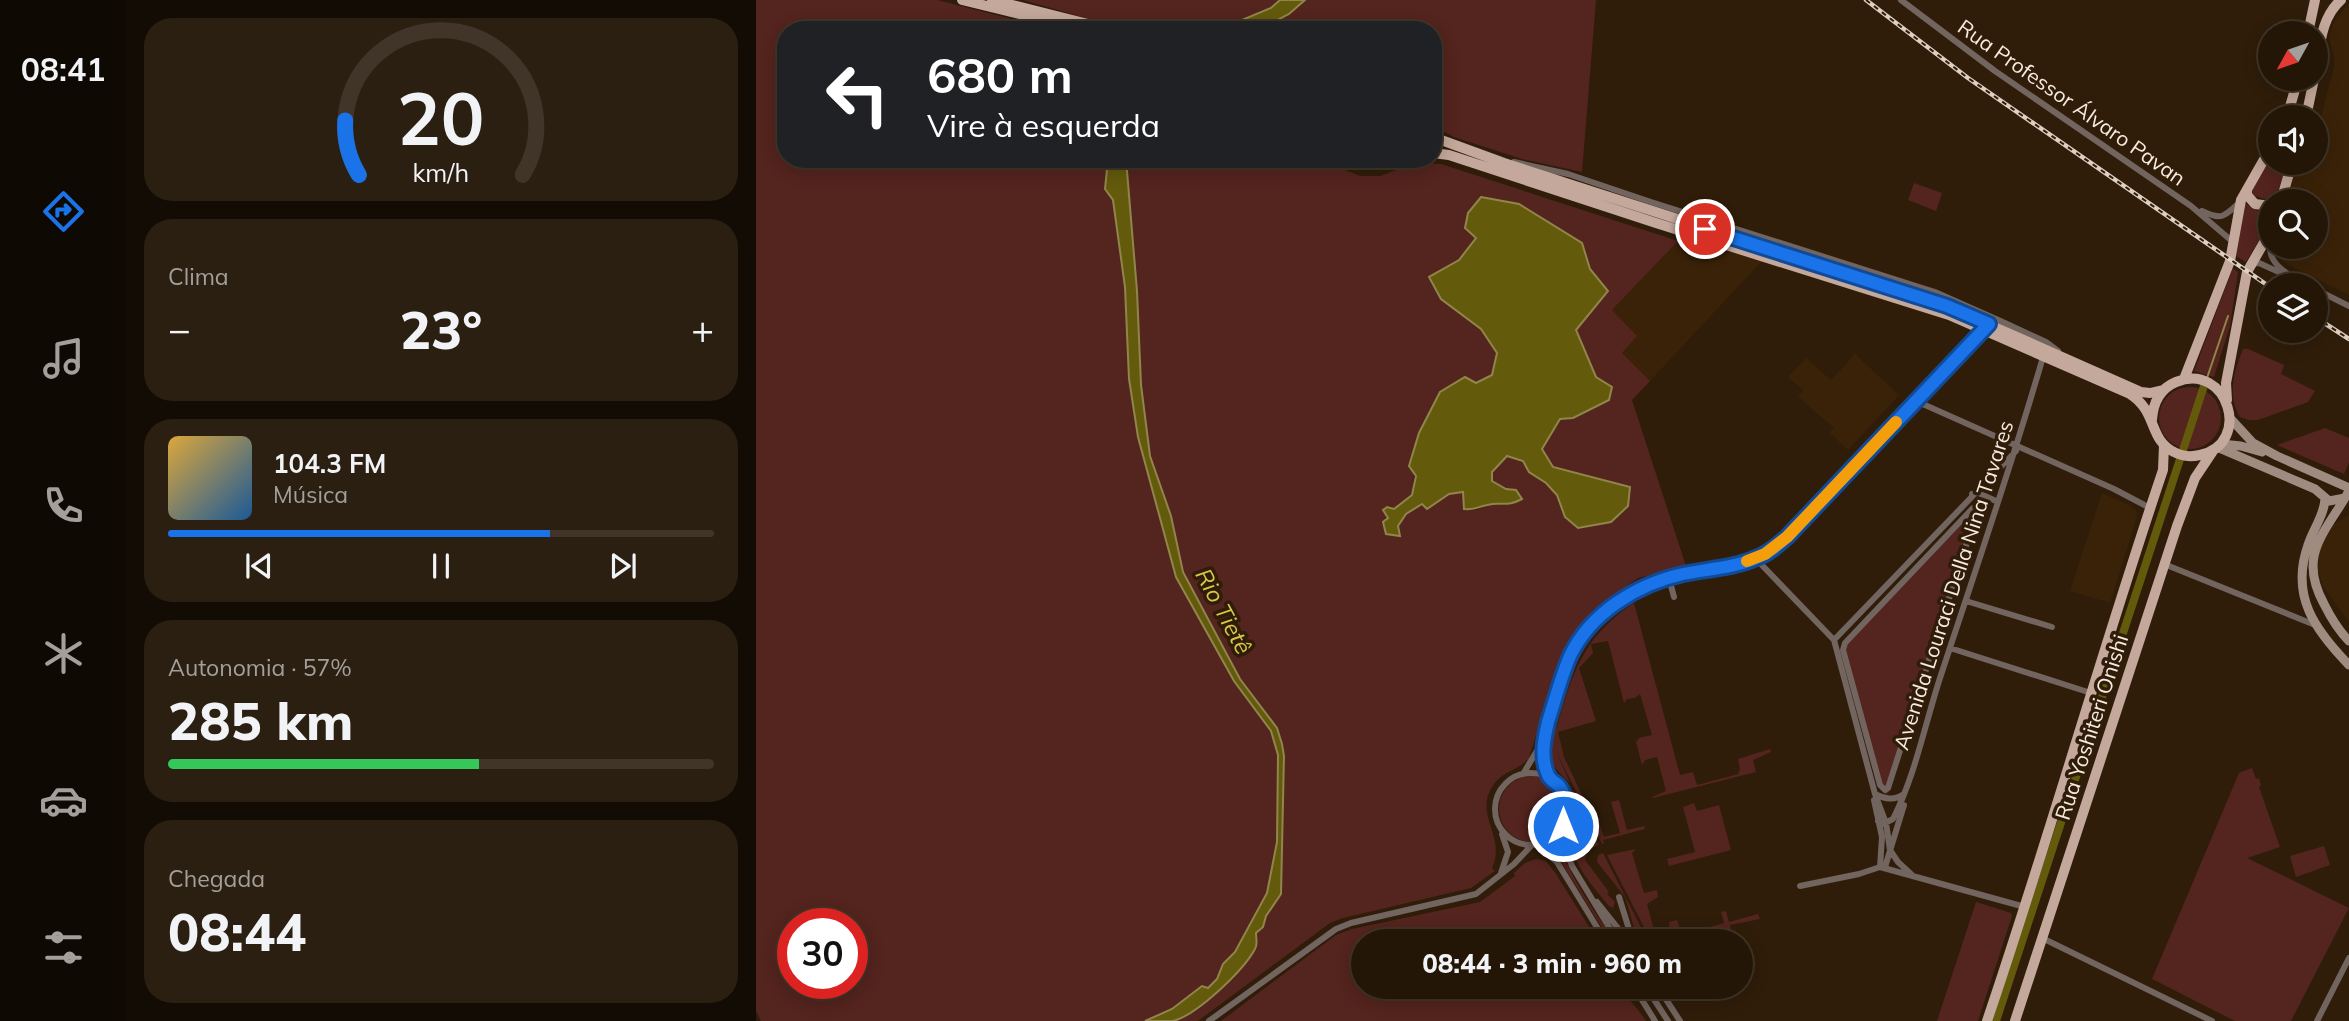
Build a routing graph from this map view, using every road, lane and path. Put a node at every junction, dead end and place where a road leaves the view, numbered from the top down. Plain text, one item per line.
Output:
1 (962, 0) edge
2 (992, 0) edge
3 (1901, 0) edge
4 (2315, 0) edge
5 (2341, 0) edge
6 (1048, 21) edge
7 (1076, 21) edge
8 (2311, 21) edge
9 (2326, 21) edge
10 (1442, 141) edge
11 (1460, 148) junction
12 (1442, 154) edge
13 (2258, 170) edge
14 (2247, 190) junction
15 (2241, 200) junction
16 (2258, 204) edge
17 (2191, 206) junction
18 (2234, 243) junction
19 (2258, 252) edge
20 (2272, 259) edge
21 (2249, 265) junction
22 (2281, 273) edge
23 (2288, 273) edge
24 (2328, 296) edge
25 (2349, 306) edge
26 (1986, 327) junction
27 (2043, 357) junction
28 (2068, 359) junction
29 (2184, 379) junction
30 (2163, 390) junction
31 (1916, 401) junction
32 (2230, 415) junction
33 (2152, 421) junction
34 (2164, 445) junction
35 (2217, 447) junction
36 (2016, 448) junction
37 (2277, 456) junction
38 (1972, 494) junction
39 (2348, 496) edge
40 (2325, 499) junction
41 (1998, 502) junction
42 (2150, 508) junction
43 (1978, 511) joint
44 (1756, 559) junction
45 (2164, 564) junction
46 (1669, 578) junction
47 (1674, 597) dead end
48 (1966, 601) junction
49 (2315, 625) junction
50 (2052, 627) dead end
51 (2345, 637) edge
52 (1834, 640) junction
53 (2331, 646) junction
54 (1950, 648) junction
55 (2349, 665) edge
56 (2091, 693) junction
57 (1545, 733) junction
58 (1523, 774) junction
59 (1549, 778) junction
60 (1905, 792) junction
61 (1875, 794) junction
62 (1882, 822) junction
63 (1563, 826) junction
64 (1501, 829) junction
65 (1534, 845) junction
66 (1890, 850) junction
67 (1883, 867) junction
68 (1500, 875) junction
69 (1912, 875) junction
70 (1800, 887) dead end
71 (1588, 892) junction
72 (2025, 907) junction
73 (1605, 911) junction
74 (1598, 929) edge
75 (1610, 929) edge
76 (1620, 929) edge
77 (1628, 929) edge
78 (2042, 938) junction
79 (2349, 958) edge
80 (1641, 999) edge
81 (1654, 999) edge
82 (1666, 999) edge
83 (1209, 1021) edge
84 (1655, 1021) edge
85 (1668, 1021) edge
86 (1680, 1021) edge
87 (1986, 1021) edge
88 (2015, 1021) edge
89 (2212, 1021) edge
90 (2317, 1021) edge

1 - 6 main road
2 - 7 main road
3 - 17 street, Rua Professor Álvaro Pavan
4 - 8 main road
5 - 9 main road
10 - 11 main road
11 - 26 main road
11 - 28 street
12 - 26 main road
13 - 14 main road
14 - 15 main road
14 - 16 main road
15 - 17 street, Rua Professor Álvaro Pavan
15 - 18 main road
17 - 18 street, Rua Professor Álvaro Pavan
18 - 29 main road
19 - 21 main road
20 - 23 street
21 - 22 street
21 - 32 main road
24 - 25 street
26 - 27 main road
26 - 28 main road
26 - 31 street
27 - 33 main road
27 - 36 street, Avenida Louraci Della Nina Tavares
28 - 30 main road
29 - 30 main road
29 - 32 main road
30 - 33 main road
31 - 36 street
31 - 44 street
32 - 35 main road
32 - 37 street
33 - 34 main road
34 - 35 main road
34 - 42 main road, Rua Yoshiteri Onishi
35 - 37 street
35 - 40 street
35 - 45 main road, Rua Yoshiteri Onishi
36 - 38 street
36 - 41 street, Avenida Louraci Della Nina Tavares
36 - 42 street
37 - 39 street
38 - 41 street
38 - 52 street
39 - 40 street
39 - 51 street
40 - 49 street
41 - 48 street, Avenida Louraci Della Nina Tavares
42 - 56 main road, Rua Yoshiteri Onishi
43 - 43 street
44 - 46 street
44 - 52 street
45 - 49 street
45 - 78 main road, Rua Yoshiteri Onishi
46 - 47 street
46 - 57 street
48 - 50 street
48 - 54 street, Avenida Louraci Della Nina Tavares
49 - 53 street
51 - 53 street
52 - 61 street
53 - 55 street
54 - 56 street
54 - 60 street, Avenida Louraci Della Nina Tavares
56 - 72 main road, Rua Yoshiteri Onishi
57 - 58 street
57 - 59 street
58 - 59 street
58 - 64 street
59 - 63 street
60 - 61 street
60 - 62 street
60 - 66 street
61 - 62 street
62 - 66 street
62 - 67 street
63 - 65 street
63 - 71 street
64 - 65 street
64 - 68 street
65 - 68 street
65 - 74 street
66 - 67 street
66 - 69 street
67 - 69 street
67 - 70 street
68 - 83 street
69 - 72 street
71 - 73 street
71 - 75 street
72 - 87 main road, Rua Yoshiteri Onishi
73 - 76 street
73 - 77 street
78 - 88 main road, Rua Yoshiteri Onishi
78 - 89 street
79 - 90 street
80 - 84 street
81 - 85 street
82 - 86 street

